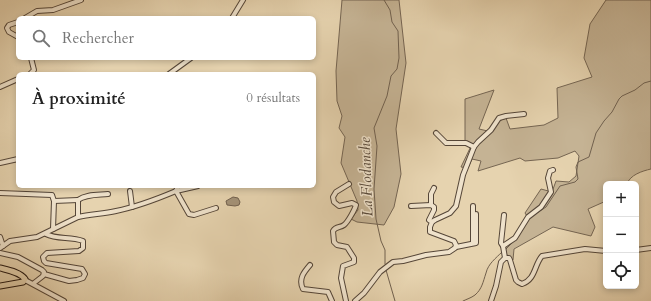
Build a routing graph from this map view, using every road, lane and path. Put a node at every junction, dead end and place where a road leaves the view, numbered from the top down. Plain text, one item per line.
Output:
1 (81, 0) edge
2 (243, 0) edge
3 (29, 16) edge
4 (233, 16) edge
5 (16, 23) edge
6 (16, 36) edge
7 (32, 60) edge
8 (188, 60) edge
9 (32, 72) edge
10 (172, 72) edge
11 (16, 80) edge
12 (0, 87) edge
13 (524, 114) dead end
14 (436, 133) dead end
15 (474, 147) junction
16 (16, 159) edge
17 (0, 163) edge
18 (553, 170) dead end
19 (349, 184) dead end
20 (177, 188) edge
21 (434, 188) dead end
22 (130, 191) dead end
23 (0, 193) edge
24 (108, 194) dead end
25 (78, 200) junction
26 (54, 201) junction
27 (430, 205) junction
28 (132, 206) junction
29 (411, 206) dead end
30 (473, 206) dead end
31 (216, 208) dead end
32 (476, 214) dead end
33 (504, 215) dead end
34 (78, 217) junction
35 (432, 222) junction
36 (53, 230) junction
37 (46, 234) junction
38 (0, 237) edge
39 (473, 243) junction
40 (503, 246) junction
41 (1, 247) edge
42 (456, 247) junction
43 (651, 248) edge
44 (639, 250) edge
45 (603, 252) edge
46 (0, 253) edge
47 (504, 258) junction
48 (310, 265) dead end
49 (0, 268) edge
50 (44, 274) junction
51 (25, 280) junction
52 (34, 284) junction
53 (0, 286) edge
54 (64, 301) edge
55 (332, 301) edge
56 (346, 301) edge
57 (355, 301) edge
58 (491, 301) edge

1 - 3 street
2 - 4 street
5 - 6 street
7 - 9 street
8 - 10 street
11 - 12 street
13 - 15 street
14 - 15 street
15 - 35 street
16 - 17 street
18 - 40 street
19 - 56 street
20 - 28 street
20 - 31 street
21 - 27 street
22 - 28 street
23 - 26 street
24 - 25 street
25 - 26 street
25 - 34 street
26 - 36 street
27 - 29 street
27 - 35 street
28 - 34 street
30 - 39 street
32 - 39 street
33 - 40 street
34 - 36 street
35 - 42 street
36 - 37 street
37 - 41 street
37 - 50 street
38 - 41 street
39 - 42 street
40 - 47 street
42 - 57 street
43 - 44 street
45 - 47 street
46 - 50 street
47 - 58 street
48 - 55 street
49 - 51 main road
50 - 52 street
51 - 52 street
51 - 53 main road
52 - 54 street

